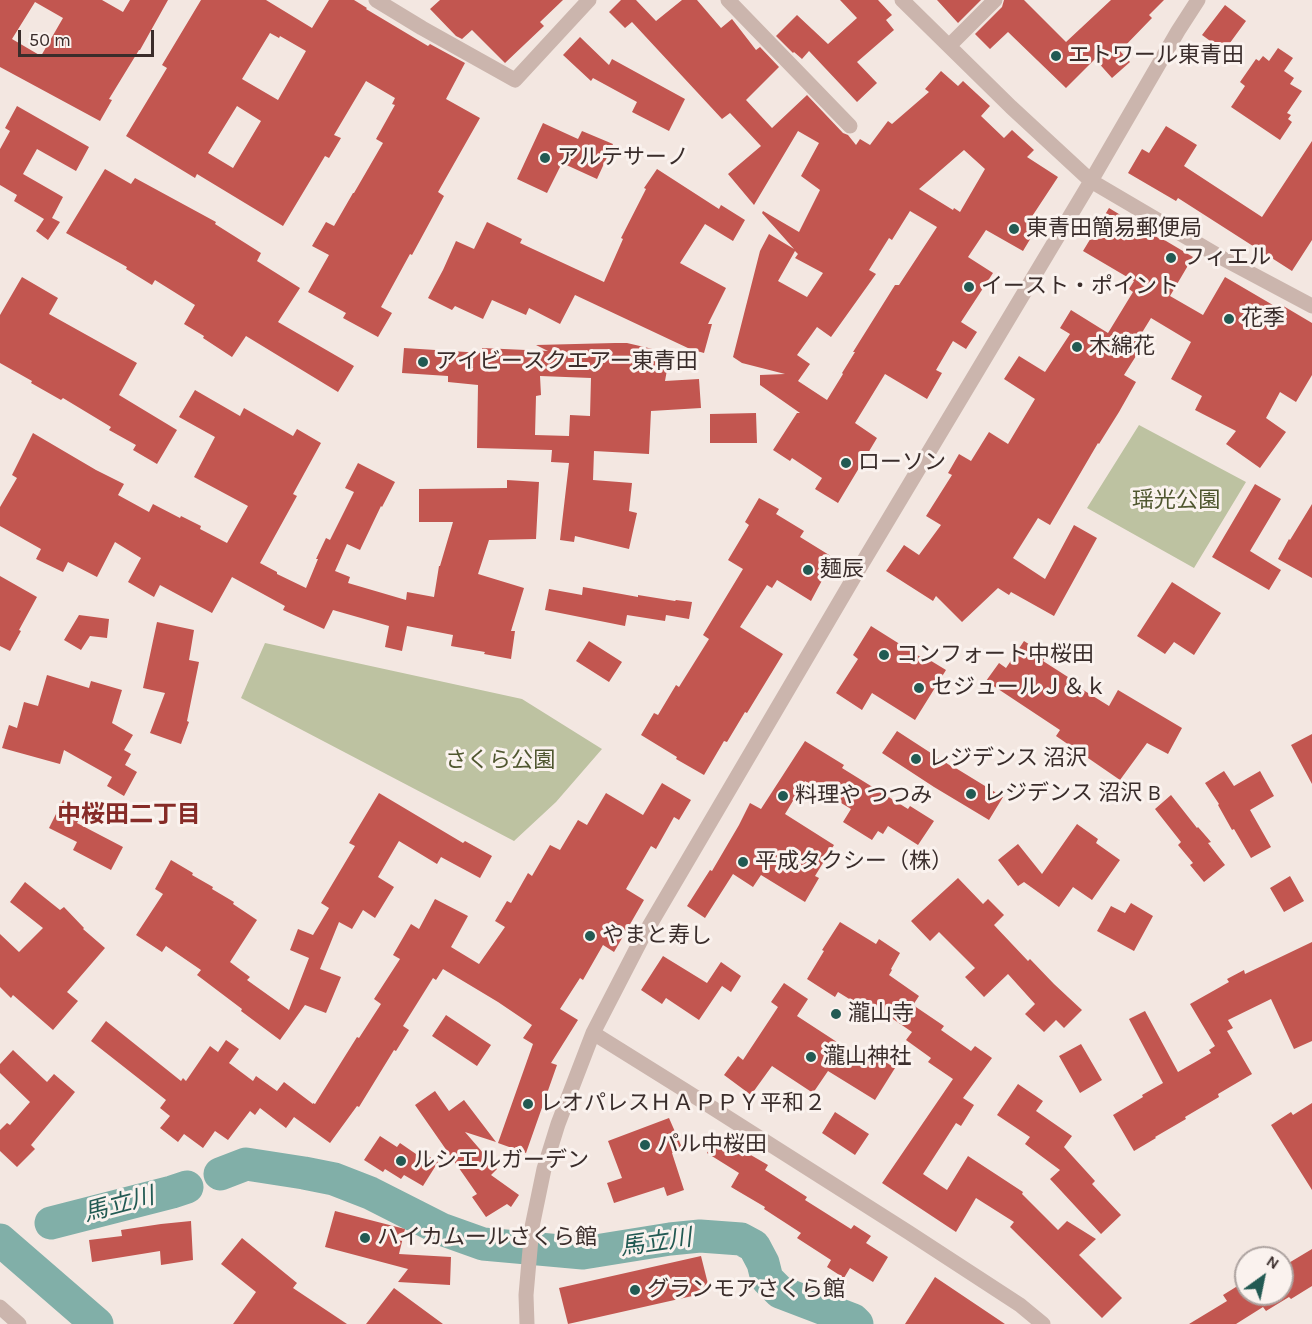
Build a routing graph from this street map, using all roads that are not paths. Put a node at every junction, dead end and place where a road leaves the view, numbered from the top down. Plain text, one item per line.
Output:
1 (376, 0) edge
2 (589, 0) edge
3 (728, 0) edge
4 (902, 0) edge
5 (995, 0) edge
6 (1198, 0) edge
7 (396, 4) edge
8 (949, 46) junction
9 (850, 126) dead end
10 (1091, 181) junction
11 (1312, 306) edge
12 (592, 1033) junction
13 (0, 1306) edge
14 (19, 1324) edge
15 (527, 1324) edge
16 (1043, 1324) edge

1 - 7 street
2 - 7 street
3 - 9 street
4 - 8 street
5 - 8 street
6 - 10 street
8 - 10 street
10 - 11 street
10 - 12 street
12 - 15 street
12 - 16 street
13 - 14 street

